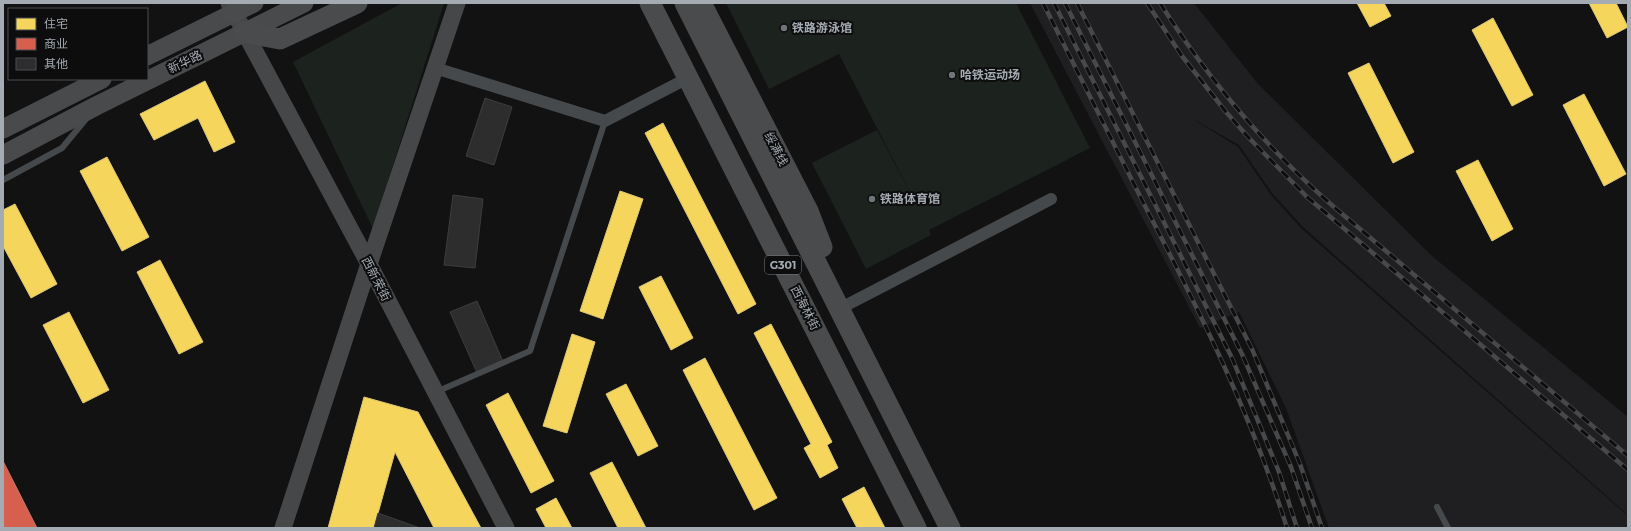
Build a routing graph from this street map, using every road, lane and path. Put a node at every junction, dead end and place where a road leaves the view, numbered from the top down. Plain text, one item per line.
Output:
1 (254, 3) edge
2 (304, 3) edge
3 (356, 3) edge
4 (457, 3) edge
5 (650, 3) edge
6 (684, 3) edge
7 (701, 3) edge
8 (235, 6) edge
9 (244, 32) junction
10 (148, 55) edge
11 (435, 68) junction
12 (688, 78) junction
13 (100, 80) edge
14 (96, 106) junction
15 (605, 121) junction
16 (3, 129) edge
17 (3, 155) edge
18 (3, 180) edge
19 (1051, 199) dead end
20 (369, 264) junction
21 (838, 305) junction
22 (435, 393) junction
23 (1437, 507) dead end
24 (499, 523) edge
25 (283, 528) edge
26 (916, 528) edge
27 (950, 528) edge
28 (1448, 528) edge

1 - 8 main road
2 - 9 main road, 新华路
3 - 9 highway
4 - 11 street
5 - 12 highway, 西海林街 / G301
6 - 21 highway, G301
7 - 21 highway, 绥满线 / G301
8 - 9 street, 西新荣街
8 - 10 main road
9 - 14 main road, 新华路
9 - 20 street, 西新荣街
11 - 15 street
11 - 20 street
12 - 15 street
12 - 26 highway, 西海林街 / G301
13 - 16 main road
14 - 17 main road, 新华路
14 - 18 lane
15 - 22 lane
19 - 21 street
20 - 22 street, 西新荣街
20 - 25 street
21 - 27 highway, G301
22 - 24 street, 西新荣街
23 - 28 lane

